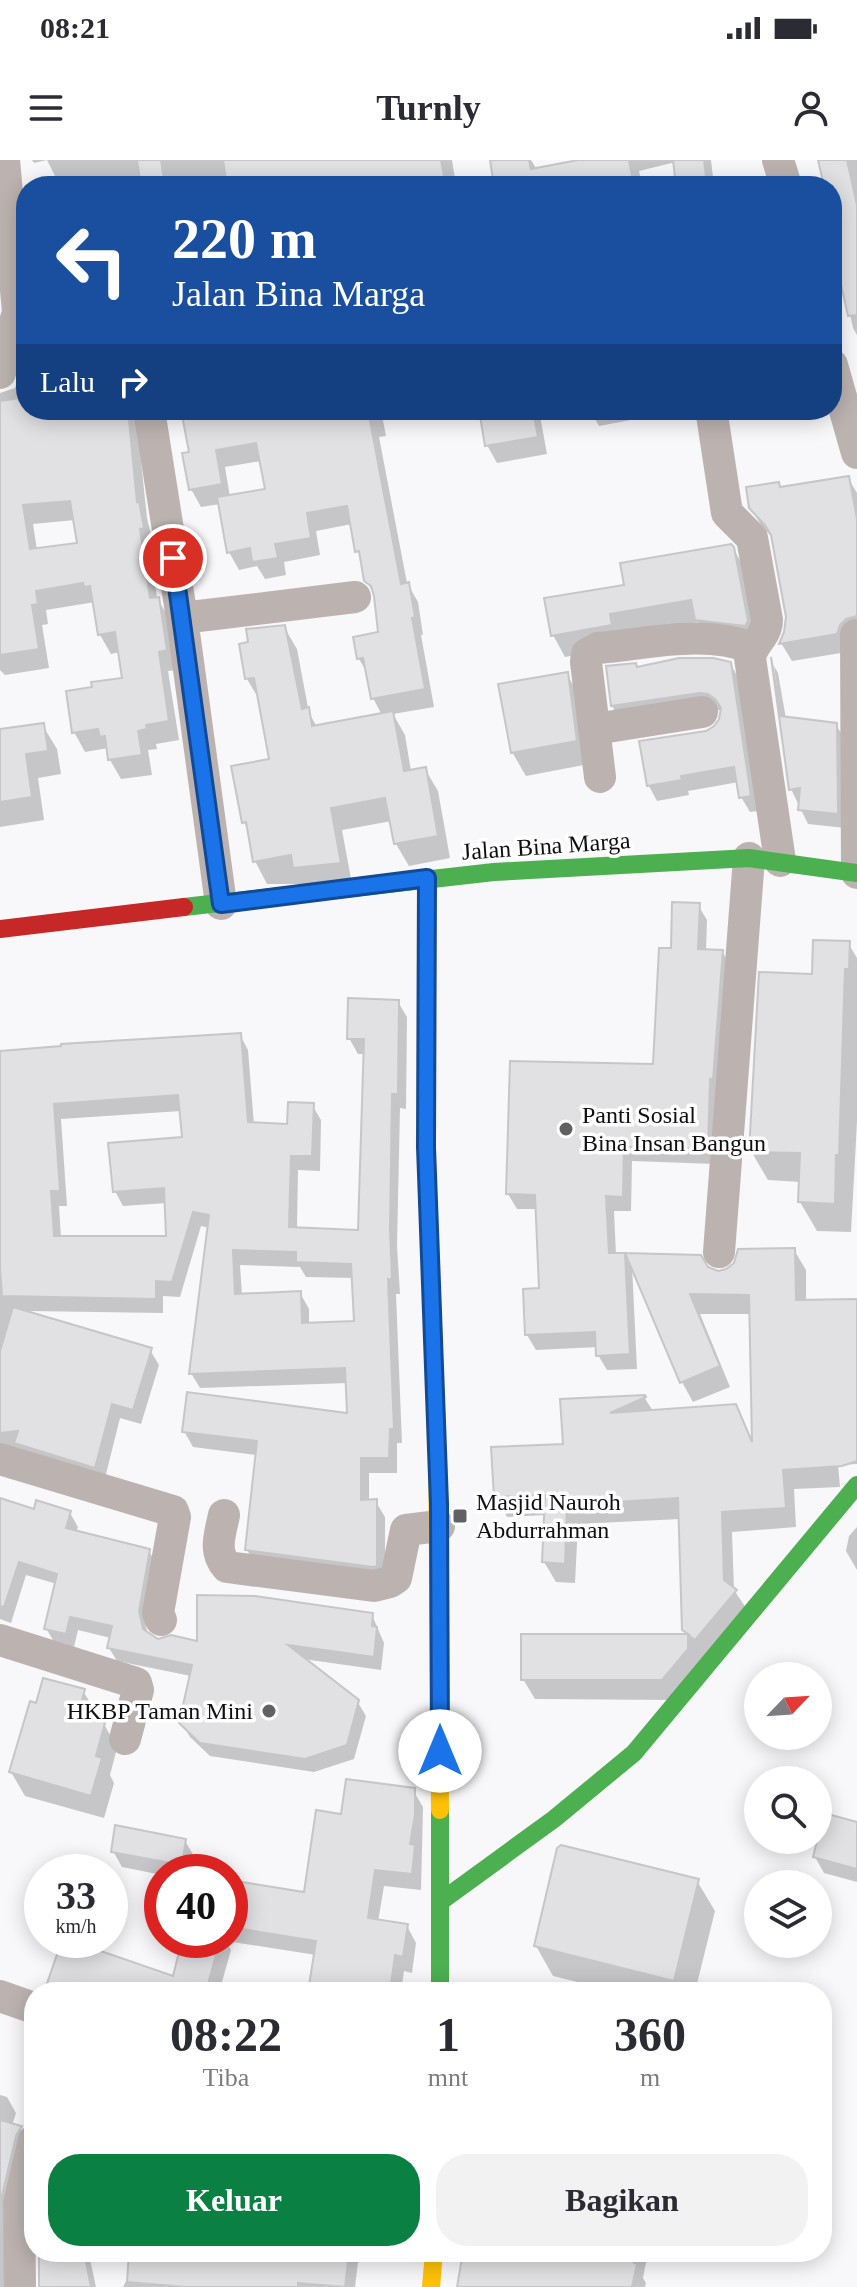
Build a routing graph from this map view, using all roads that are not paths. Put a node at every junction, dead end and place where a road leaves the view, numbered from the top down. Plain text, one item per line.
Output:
1 (4, 180) edge
2 (15, 297) edge
3 (0, 373) edge
4 (842, 399) edge
5 (151, 420) edge
6 (713, 420) edge
7 (857, 453) edge
8 (355, 597) dead end
9 (182, 618) junction
10 (856, 635) edge
11 (752, 648) junction
12 (702, 712) dead end
13 (595, 729) junction
14 (600, 777) dead end
15 (764, 860) junction
16 (857, 873) edge
17 (427, 878) junction
18 (221, 904) junction
19 (0, 929) edge
20 (719, 1252) dead end
21 (0, 1459) edge
22 (857, 1485) edge
23 (224, 1515) dead end
24 (439, 1526) junction
25 (161, 1620) dead end
26 (0, 1640) edge
27 (125, 1739) dead end
28 (440, 1902) junction
29 (440, 1982) edge
30 (0, 1996) edge
31 (24, 2004) edge
32 (24, 2166) edge
33 (10, 2203) edge
34 (433, 2262) edge
35 (20, 2287) edge
36 (431, 2287) edge

1 - 2 street
2 - 3 street
4 - 7 street
5 - 9 street
6 - 11 street
8 - 9 street
9 - 18 street
10 - 16 street
11 - 13 street
11 - 15 street
12 - 13 street
13 - 14 street
15 - 16 street, Jalan Bina Marga
15 - 17 street, Jalan Bina Marga
15 - 20 street
17 - 18 street, Jalan Bina Marga
17 - 24 street
18 - 19 street, Jalan Bina Marga
21 - 25 street
22 - 28 street
23 - 24 street
24 - 28 street
26 - 27 street
28 - 29 street
30 - 31 street
32 - 33 street
33 - 35 street
34 - 36 street

